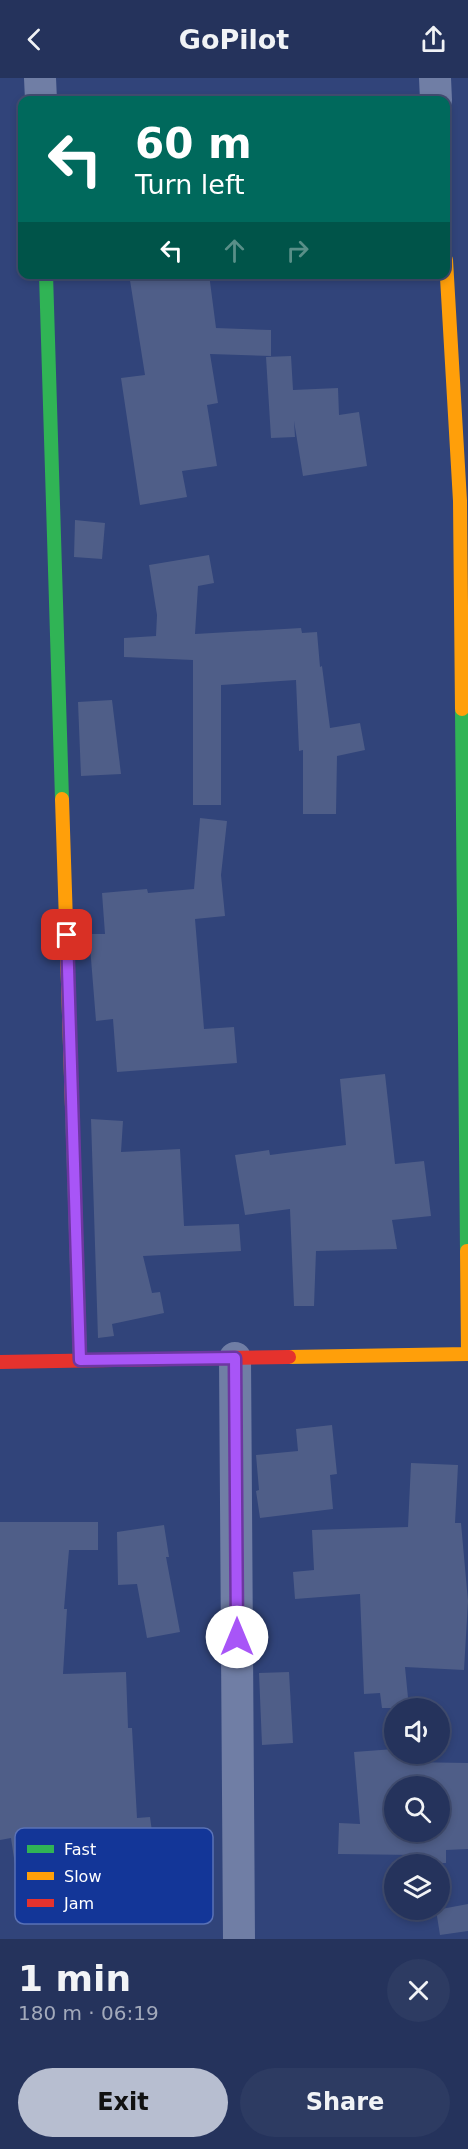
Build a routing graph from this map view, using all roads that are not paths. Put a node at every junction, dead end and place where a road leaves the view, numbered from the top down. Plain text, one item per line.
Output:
1 (40, 78) edge
2 (435, 78) edge
3 (40, 96) edge
4 (436, 96) edge
5 (46, 279) edge
6 (447, 279) edge
7 (464, 500) edge
8 (235, 1358) junction
9 (80, 1360) junction
10 (0, 1362) edge
11 (239, 1939) edge

1 - 3 street
2 - 4 street
5 - 9 street
6 - 7 street
7 - 8 street
8 - 9 street
8 - 11 street
9 - 10 street

